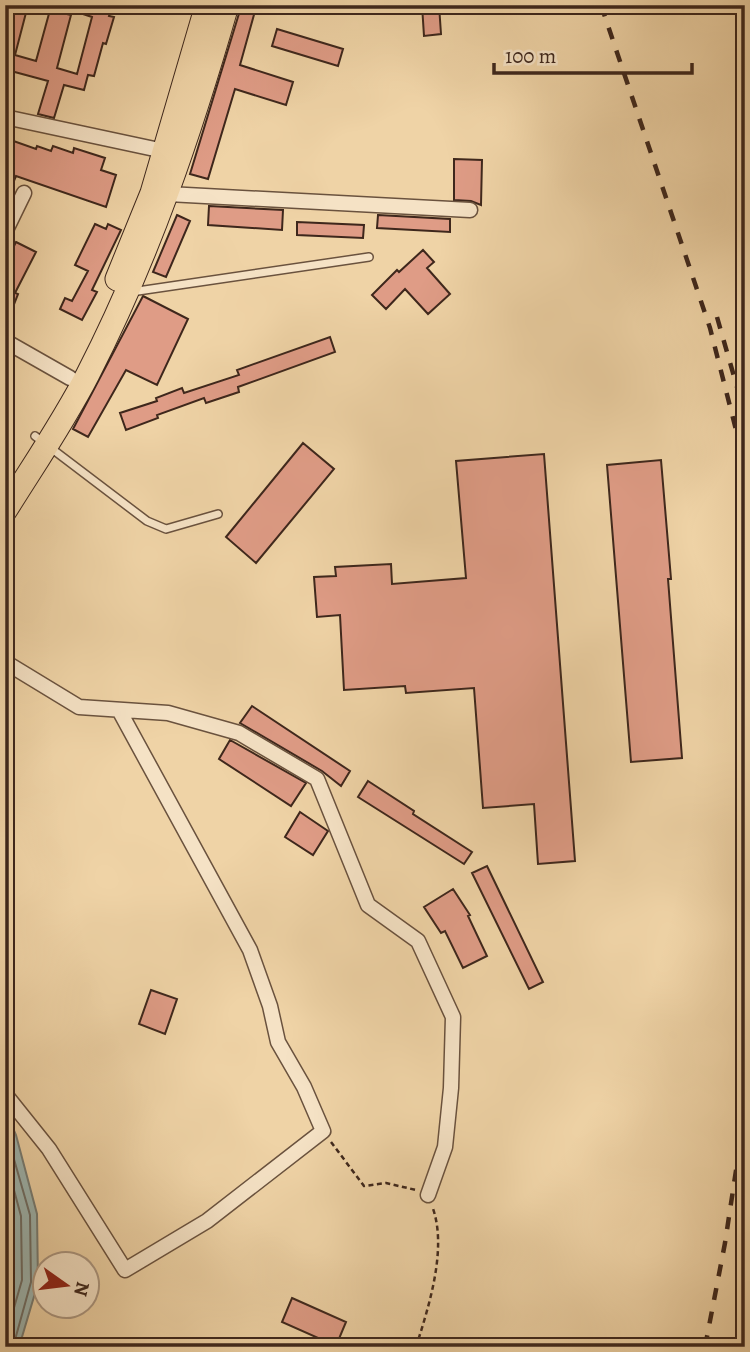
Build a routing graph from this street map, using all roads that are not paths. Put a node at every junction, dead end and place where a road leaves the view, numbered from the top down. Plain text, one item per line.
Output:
1 (207, 5) edge
2 (227, 5) edge
3 (5, 117) edge
4 (164, 150) junction
5 (24, 193) dead end
6 (168, 194) junction
7 (470, 210) dead end
8 (7, 222) edge
9 (369, 257) dead end
10 (126, 292) junction
11 (5, 341) edge
12 (69, 378) junction
13 (40, 440) junction
14 (5, 485) edge
15 (5, 511) edge
16 (218, 514) dead end
17 (5, 662) edge
18 (119, 710) junction
19 (5, 1094) edge
20 (428, 1195) road end

1 - 4 main road
2 - 6 main road
3 - 4 street
4 - 12 main road
5 - 8 street
6 - 7 street
6 - 10 main road
9 - 10 lane
10 - 13 main road
11 - 12 street
12 - 13 main road
13 - 14 main road
13 - 15 main road
13 - 16 lane
17 - 18 street
18 - 19 street
18 - 20 street

